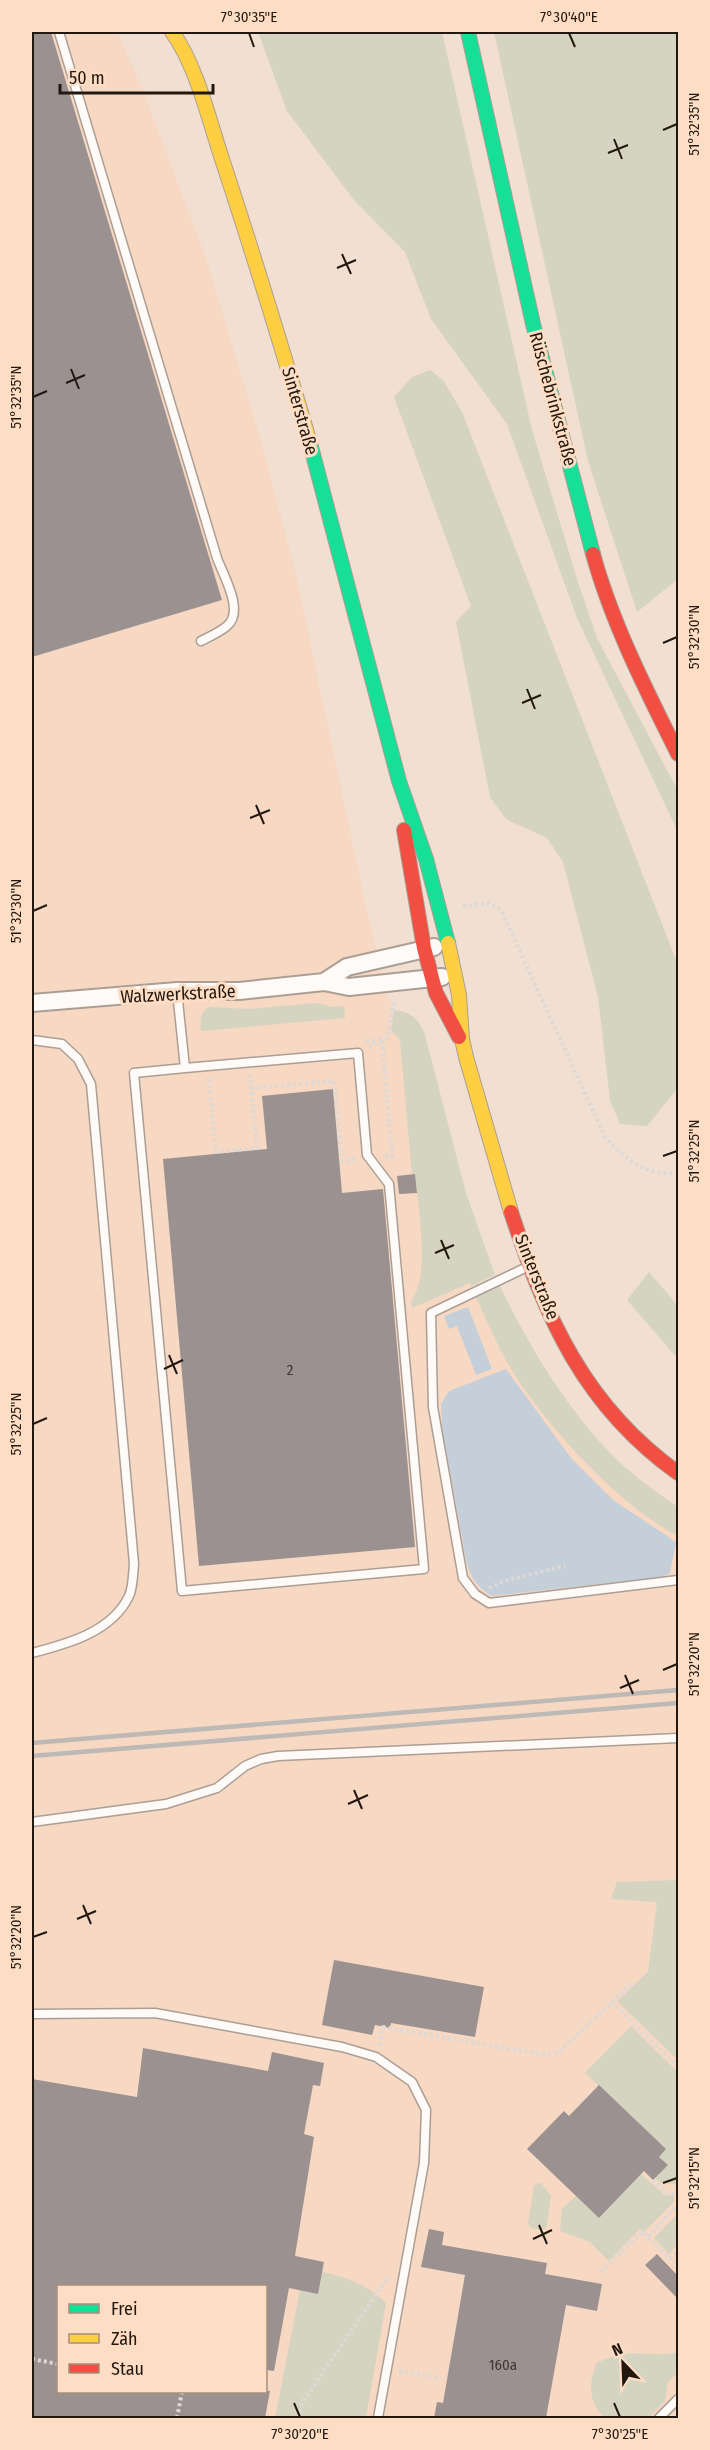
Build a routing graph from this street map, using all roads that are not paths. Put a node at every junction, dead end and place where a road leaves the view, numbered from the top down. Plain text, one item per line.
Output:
1 (59, 32) edge
2 (171, 32) edge
3 (182, 32) edge
4 (468, 32) edge
5 (183, 47) junction
6 (201, 641) dead end
7 (678, 754) edge
8 (399, 780) junction
9 (446, 944) junction
10 (424, 948) junction
11 (454, 975) junction
12 (432, 979) junction
13 (324, 982) junction
14 (177, 991) junction
15 (32, 1003) edge
16 (32, 1040) edge
17 (462, 1042) junction
18 (185, 1068) junction
19 (530, 1265) junction
20 (678, 1473) edge
21 (678, 1580) edge
22 (32, 1653) edge
23 (678, 1738) edge
24 (32, 1822) edge
25 (32, 2014) edge
26 (678, 2398) edge
27 (378, 2418) edge
28 (659, 2418) edge

1 - 6 lane
2 - 5 street, Sinterstraße
3 - 5 street, Sinterstraße
4 - 7 street, Rüschebrinkstraße
5 - 8 street, Sinterstraße
8 - 9 street, Sinterstraße
8 - 10 street, Sinterstraße
9 - 10 street, Walzwerkstraße
9 - 11 street, Sinterstraße
10 - 12 street, Sinterstraße
10 - 13 street, Walzwerkstraße
11 - 12 street, Walzwerkstraße
11 - 17 street, Sinterstraße
12 - 13 street, Walzwerkstraße
12 - 17 street, Sinterstraße
13 - 14 street, Walzwerkstraße
14 - 15 street, Walzwerkstraße
14 - 18 lane
16 - 22 lane
17 - 19 street, Sinterstraße
18 - 18 lane
19 - 20 street, Sinterstraße
19 - 21 lane
23 - 24 lane
25 - 27 lane
26 - 28 lane

